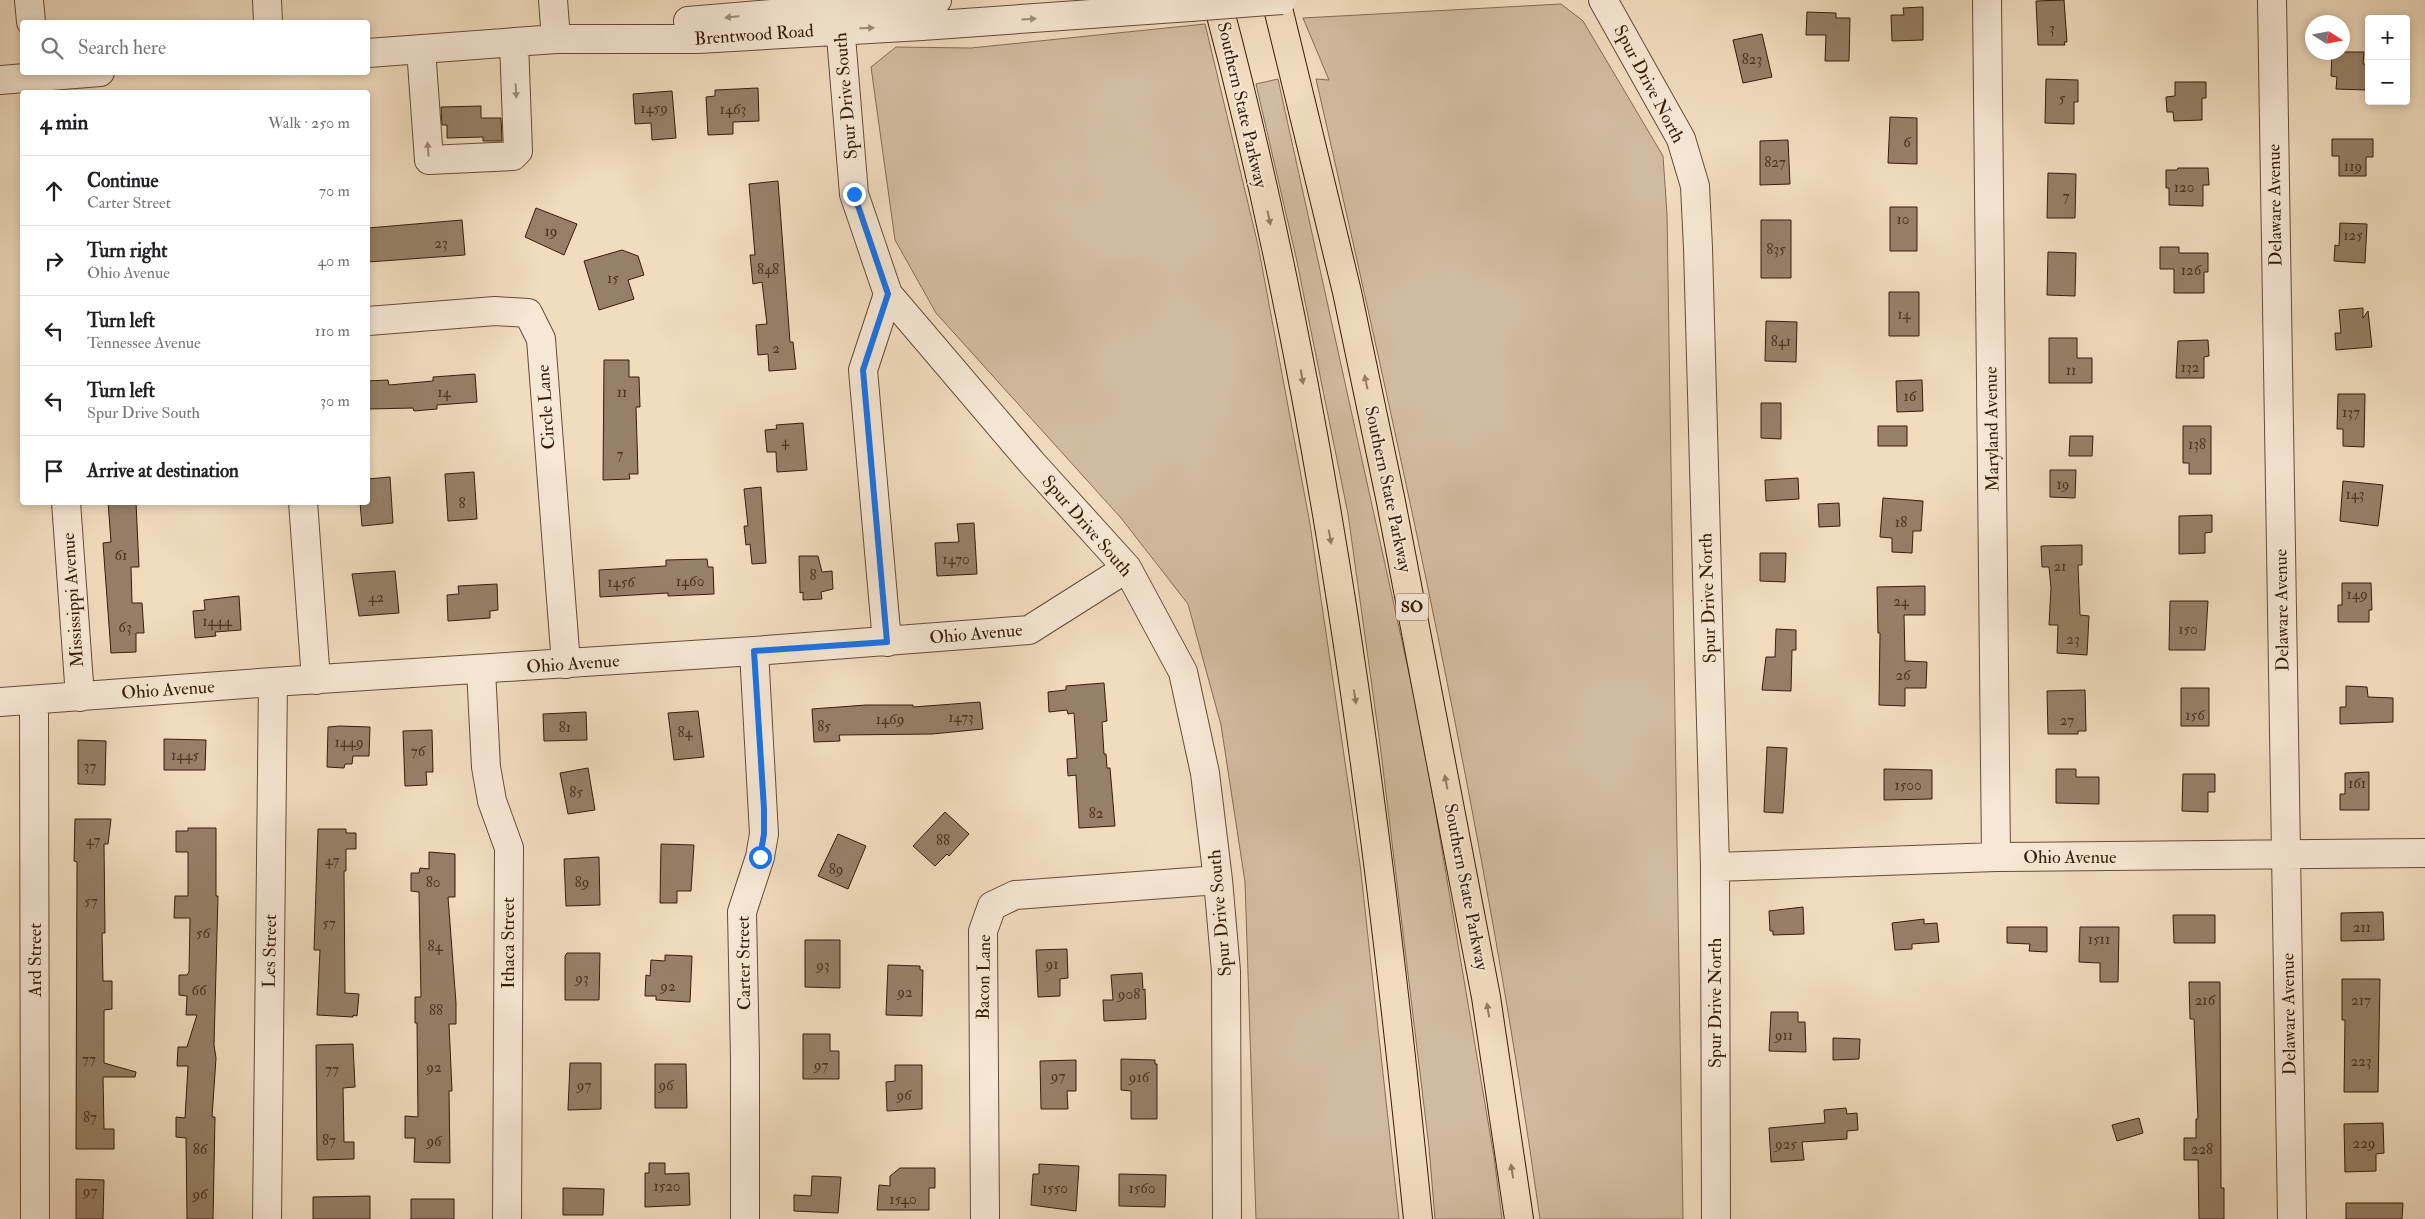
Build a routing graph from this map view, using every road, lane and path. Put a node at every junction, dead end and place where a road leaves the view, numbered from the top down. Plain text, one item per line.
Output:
1 (29, 0) edge
2 (267, 0) edge
3 (553, 0) edge
4 (937, 0) edge
5 (1217, 0) edge
6 (1276, 0) edge
7 (1282, 0) edge
8 (1603, 0) edge
9 (1987, 0) edge
10 (2272, 0) edge
11 (839, 12) edge
12 (31, 20) edge
13 (268, 20) edge
14 (556, 40) junction
15 (514, 42) junction
16 (421, 49) junction
17 (370, 53) edge
18 (78, 75) edge
19 (0, 80) edge
20 (35, 81) edge
21 (888, 294) junction
22 (370, 321) edge
23 (66, 505) edge
24 (303, 505) edge
25 (1127, 568) junction
26 (887, 642) junction
27 (754, 651) junction
28 (566, 664) junction
29 (481, 670) junction
30 (316, 680) junction
31 (273, 682) junction
32 (80, 697) junction
33 (34, 700) junction
34 (0, 702) edge
35 (2425, 853) edge
36 (2287, 856) junction
37 (1996, 857) junction
38 (1715, 867) junction
39 (1218, 880) junction
40 (34, 1219) edge
41 (267, 1219) edge
42 (507, 1219) edge
43 (745, 1219) edge
44 (986, 1219) edge
45 (1227, 1219) edge
46 (1418, 1219) edge
47 (1519, 1219) edge
48 (1716, 1219) edge
49 (2292, 1219) edge

1 - 12 street
2 - 13 street
3 - 14 street
4 - 11 street, Brentwood Road
5 -> 46 highway, Southern State Parkway
47 -> 6 highway, Southern State Parkway / SO
11 -> 7 street, Brentwood Road, bridge
8 - 38 street, Spur Drive North
9 - 37 street, Maryland Avenue
10 - 36 street, Delaware Avenue
11 - 14 street, Brentwood Road
11 - 21 street, Spur Drive South
14 - 15 street, Brentwood Road
15 - 16 street, Brentwood Road
15 -> 16 street
16 - 17 street, Brentwood Road
18 - 20 street
19 - 20 street
21 - 25 street, Spur Drive South
21 - 26 street
22 - 28 street, Circle Lane
23 - 32 street, Mississippi Avenue
24 - 30 street
25 - 26 street, Ohio Avenue
25 - 39 street, Spur Drive South
26 - 27 street, Ohio Avenue
27 - 28 street, Ohio Avenue
27 - 43 street, Carter Street
28 - 29 street, Ohio Avenue
29 - 30 street, Ohio Avenue
29 - 42 street, Ithaca Street
30 - 31 street, Ohio Avenue
31 - 32 street, Ohio Avenue
31 - 41 street, Les Street
32 - 33 street, Ohio Avenue
33 - 34 street, Ohio Avenue
33 - 40 street, Ard Street
35 - 36 street, Ohio Avenue
36 - 37 street, Ohio Avenue
36 - 49 street, Delaware Avenue
37 - 38 street, Ohio Avenue
38 - 48 street, Spur Drive North
39 - 44 street, Bacon Lane
39 - 45 street, Spur Drive South

